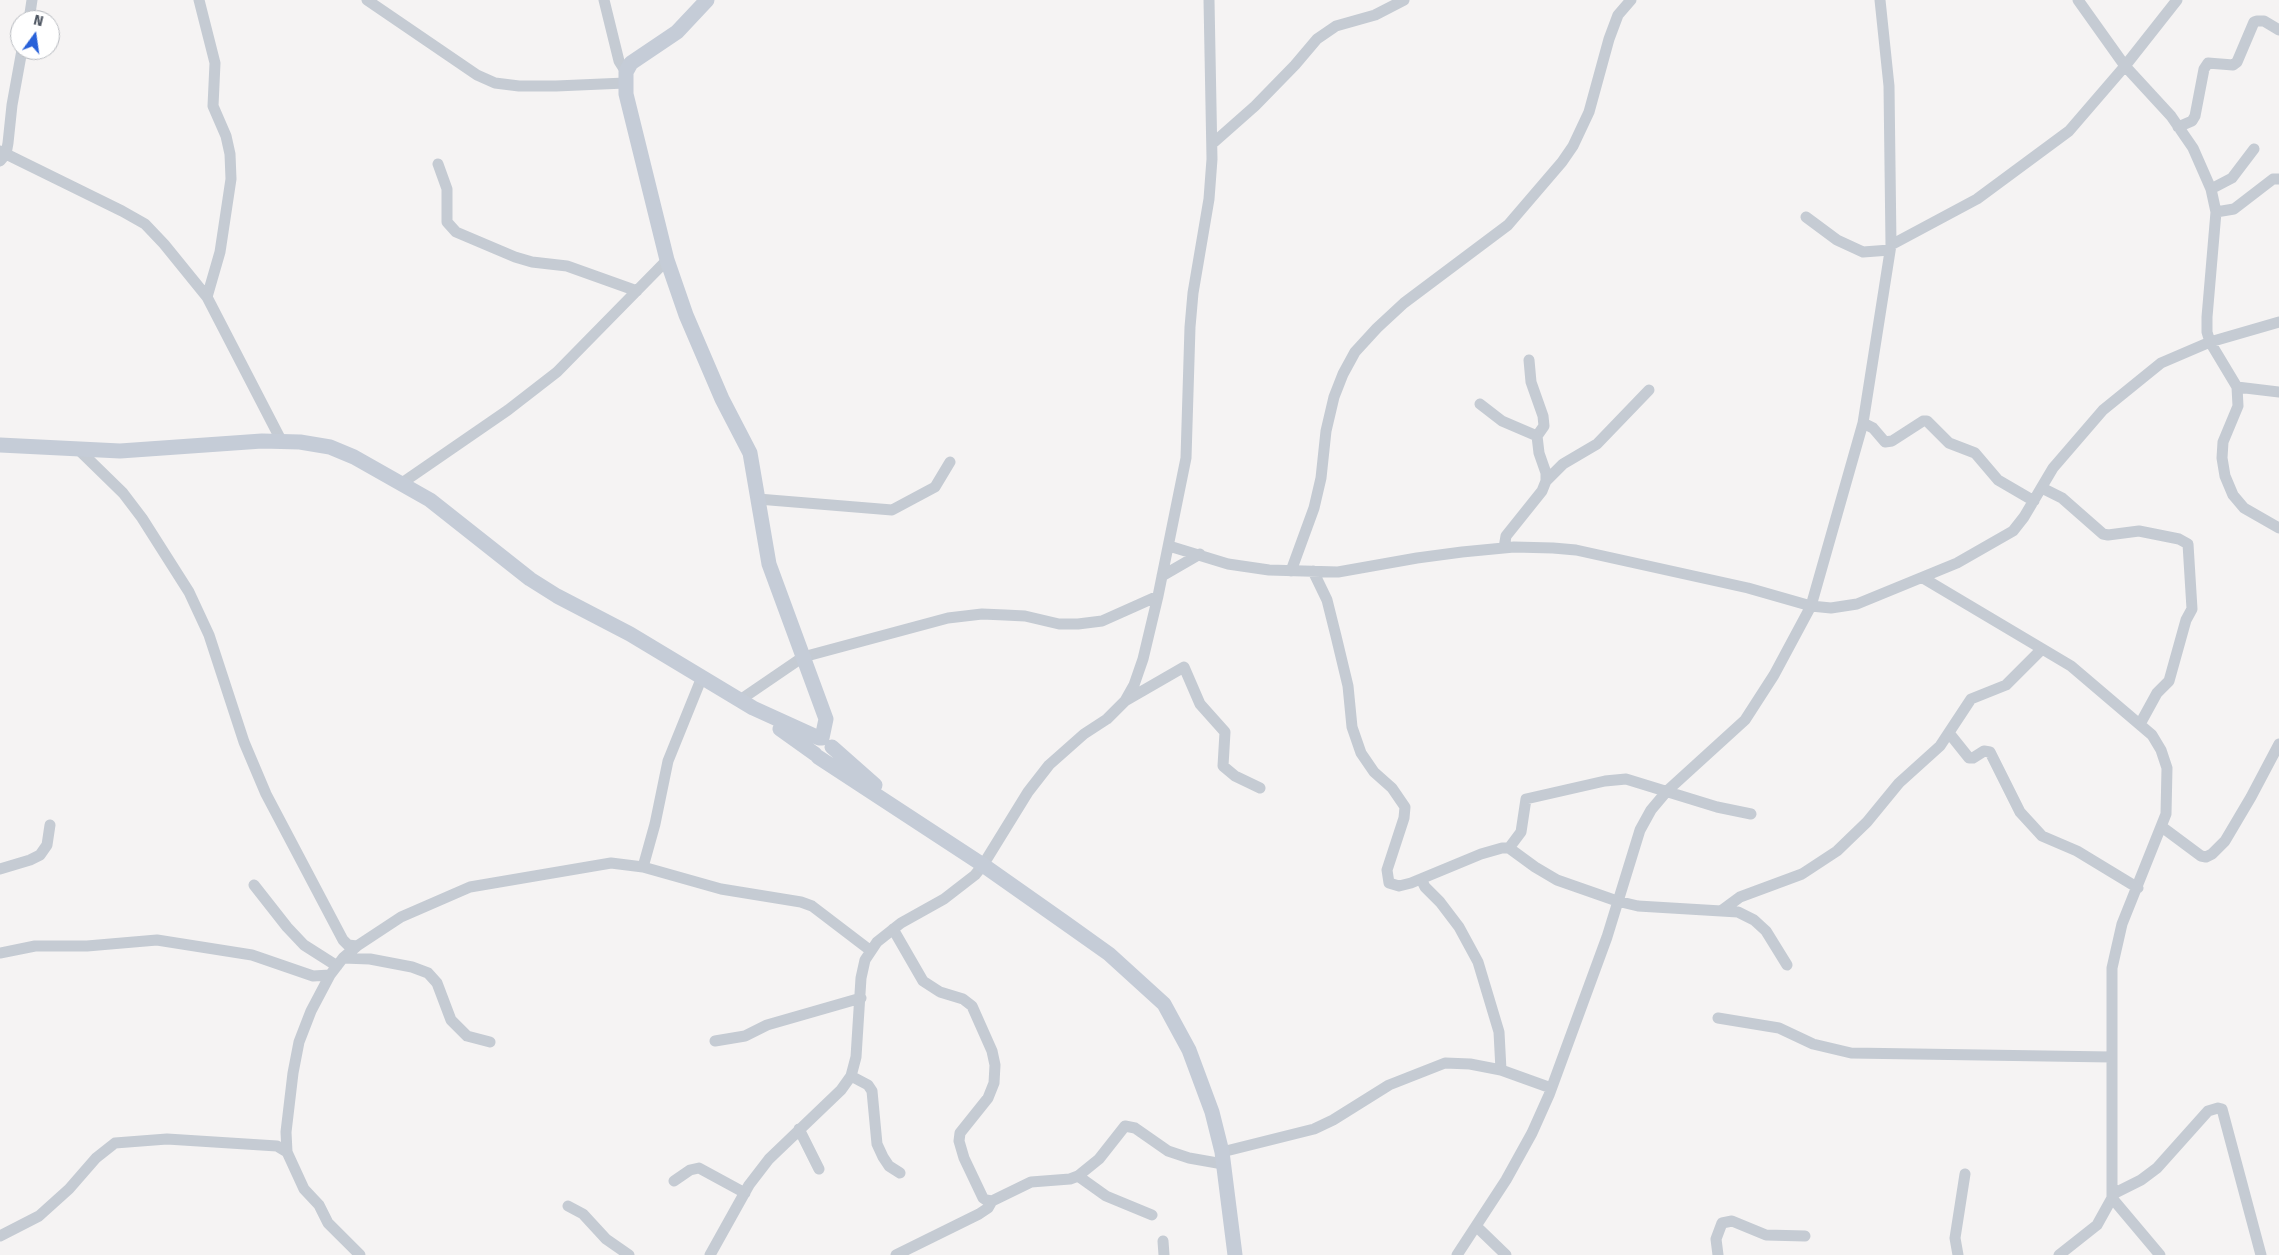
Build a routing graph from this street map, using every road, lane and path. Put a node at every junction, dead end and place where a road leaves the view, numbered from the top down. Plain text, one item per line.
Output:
1 (199, 0) edge
2 (367, 0) edge
3 (604, 0) edge
4 (707, 0) edge
5 (1209, 0) edge
6 (1404, 0) edge
7 (1630, 0) edge
8 (1880, 0) edge
9 (2078, 0) edge
10 (2176, 0) edge
11 (2279, 30) edge
12 (20, 60) edge
13 (2125, 66) junction
14 (626, 77) junction
15 (2178, 127) junction
16 (1212, 144) junction
17 (2254, 149) dead end
18 (2, 155) edge
19 (438, 164) dead end
20 (2279, 179) edge
21 (2211, 189) junction
22 (2216, 212) junction
23 (1806, 217) dead end
24 (1891, 247) junction
25 (668, 260) junction
26 (637, 291) junction
27 (207, 297) junction
28 (2279, 322) edge
29 (2210, 342) junction
30 (1529, 360) dead end
31 (2236, 387) junction
32 (1649, 390) dead end
33 (2279, 392) edge
34 (1480, 404) dead end
35 (1863, 423) junction
36 (1537, 436) junction
37 (282, 442) junction
38 (0, 445) edge
39 (80, 451) junction
40 (950, 462) dead end
41 (1546, 481) junction
42 (402, 483) junction
43 (2042, 488) junction
44 (758, 499) junction
45 (2034, 501) junction
46 (2279, 528) edge
47 (1169, 546) junction
48 (1504, 548) junction
49 (1200, 554) junction
50 (1291, 571) junction
51 (1313, 571) junction
52 (1162, 576) junction
53 (1923, 578) junction
54 (1158, 596) junction
55 (1811, 606) junction
56 (2041, 650) junction
57 (803, 656) junction
58 (702, 677) junction
59 (1125, 701) junction
60 (746, 704) junction
61 (2140, 724) junction
62 (1949, 733) junction
63 (826, 742) junction
64 (2279, 744) edge
65 (816, 755) junction
66 (1260, 788) dead end
67 (1667, 791) junction
68 (903, 812) junction
69 (1751, 814) dead end
70 (50, 825) dead end
71 (2162, 827) junction
72 (1509, 848) junction
73 (984, 865) junction
74 (643, 867) junction
75 (0, 869) edge
76 (1420, 879) junction
77 (254, 885) dead end
78 (2138, 888) junction
79 (1617, 901) junction
80 (1721, 911) junction
81 (893, 929) junction
82 (357, 946) junction
83 (871, 951) junction
84 (0, 953) edge
85 (340, 962) junction
86 (1787, 965) dead end
87 (330, 975) junction
88 (860, 998) junction
89 (1718, 1018) dead end
90 (715, 1041) dead end
91 (490, 1042) dead end
92 (2110, 1057) junction
93 (1502, 1070) junction
94 (851, 1076) junction
95 (1551, 1088) junction
96 (799, 1129) junction
97 (288, 1152) junction
98 (1222, 1158) junction
99 (819, 1169) dead end
100 (900, 1173) dead end
101 (1965, 1174) dead end
102 (1078, 1176) junction
103 (674, 1181) dead end
104 (745, 1193) junction
105 (2112, 1196) junction
106 (992, 1200) junction
107 (568, 1206) dead end
108 (1152, 1214) dead end
109 (1476, 1226) junction
110 (0, 1236) edge
111 (1805, 1236) dead end
112 (1163, 1241) dead end
113 (360, 1255) edge
114 (629, 1255) edge
115 (710, 1255) edge
116 (896, 1255) edge
117 (1164, 1255) edge
118 (1235, 1255) edge
119 (1457, 1255) edge
120 (1506, 1255) edge
121 (1718, 1255) edge
122 (1958, 1255) edge
123 (2058, 1255) edge
124 (2160, 1255) edge
125 (2261, 1255) edge

1 - 27 street
2 - 14 street
3 - 14 street
4 - 14 main road
5 - 16 street
6 - 16 street
7 - 50 street
8 - 24 street
9 - 13 street
10 - 13 street
11 - 15 street
12 - 18 street
13 - 15 street
13 - 24 street
14 - 25 main road
15 - 21 street
16 - 47 street
17 - 21 street
18 - 27 street
19 - 26 street
20 - 22 street
21 - 22 street
22 - 29 street
23 - 24 street
24 - 35 street
25 - 26 street
25 - 44 main road
26 - 42 street
27 - 37 street
28 - 29 street
29 - 31 street
29 - 43 street
30 - 36 street
31 - 33 street
31 - 46 street
32 - 41 street
34 - 36 street
35 - 45 street
35 - 55 street
36 - 41 street
37 - 39 main road
37 - 42 main road
38 - 39 main road
39 - 82 street
40 - 44 street
41 - 48 street
42 - 58 main road
43 - 45 street
43 - 61 street
44 - 57 main road
45 - 53 street
47 - 49 street
47 - 52 street
48 - 51 street
48 - 55 street
49 - 50 street
49 - 52 street
50 - 51 street
51 - 76 street
52 - 54 street
53 - 55 street
53 - 56 street
54 - 57 street
54 - 59 street
55 - 67 street
56 - 61 street
56 - 62 street
57 - 60 street
57 - 63 main road
58 - 60 main road
58 - 74 street
59 - 66 street
59 - 73 street
60 - 63 main road
60 - 65 main road
61 - 71 street
62 - 78 street
62 - 80 street
63 - 65 main road
63 - 68 main road
64 - 71 street
65 - 68 main road
67 - 69 street
67 - 72 street
67 - 79 street
68 - 73 main road
70 - 75 street
71 - 78 street
72 - 76 street
72 - 79 street
73 - 81 street
73 - 98 main road
74 - 82 street
74 - 83 street
76 - 93 street
77 - 85 street
78 - 92 street
79 - 80 street
79 - 95 street
80 - 86 street
81 - 83 street
81 - 106 street
82 - 85 street
83 - 88 street
84 - 87 street
85 - 87 street
85 - 91 street
87 - 97 street
88 - 90 street
88 - 94 street
89 - 92 street
92 - 105 street
93 - 95 street
93 - 98 street
94 - 96 street
94 - 100 street
95 - 109 street
96 - 99 street
96 - 104 street
97 - 110 street
97 - 113 street
98 - 102 street
98 - 118 main road
101 - 122 street
102 - 106 street
102 - 108 street
103 - 104 street
104 - 115 street
105 - 123 street
105 - 124 street
105 - 125 street
106 - 116 street
107 - 114 street
109 - 119 street
109 - 120 street
111 - 121 street
112 - 117 street

